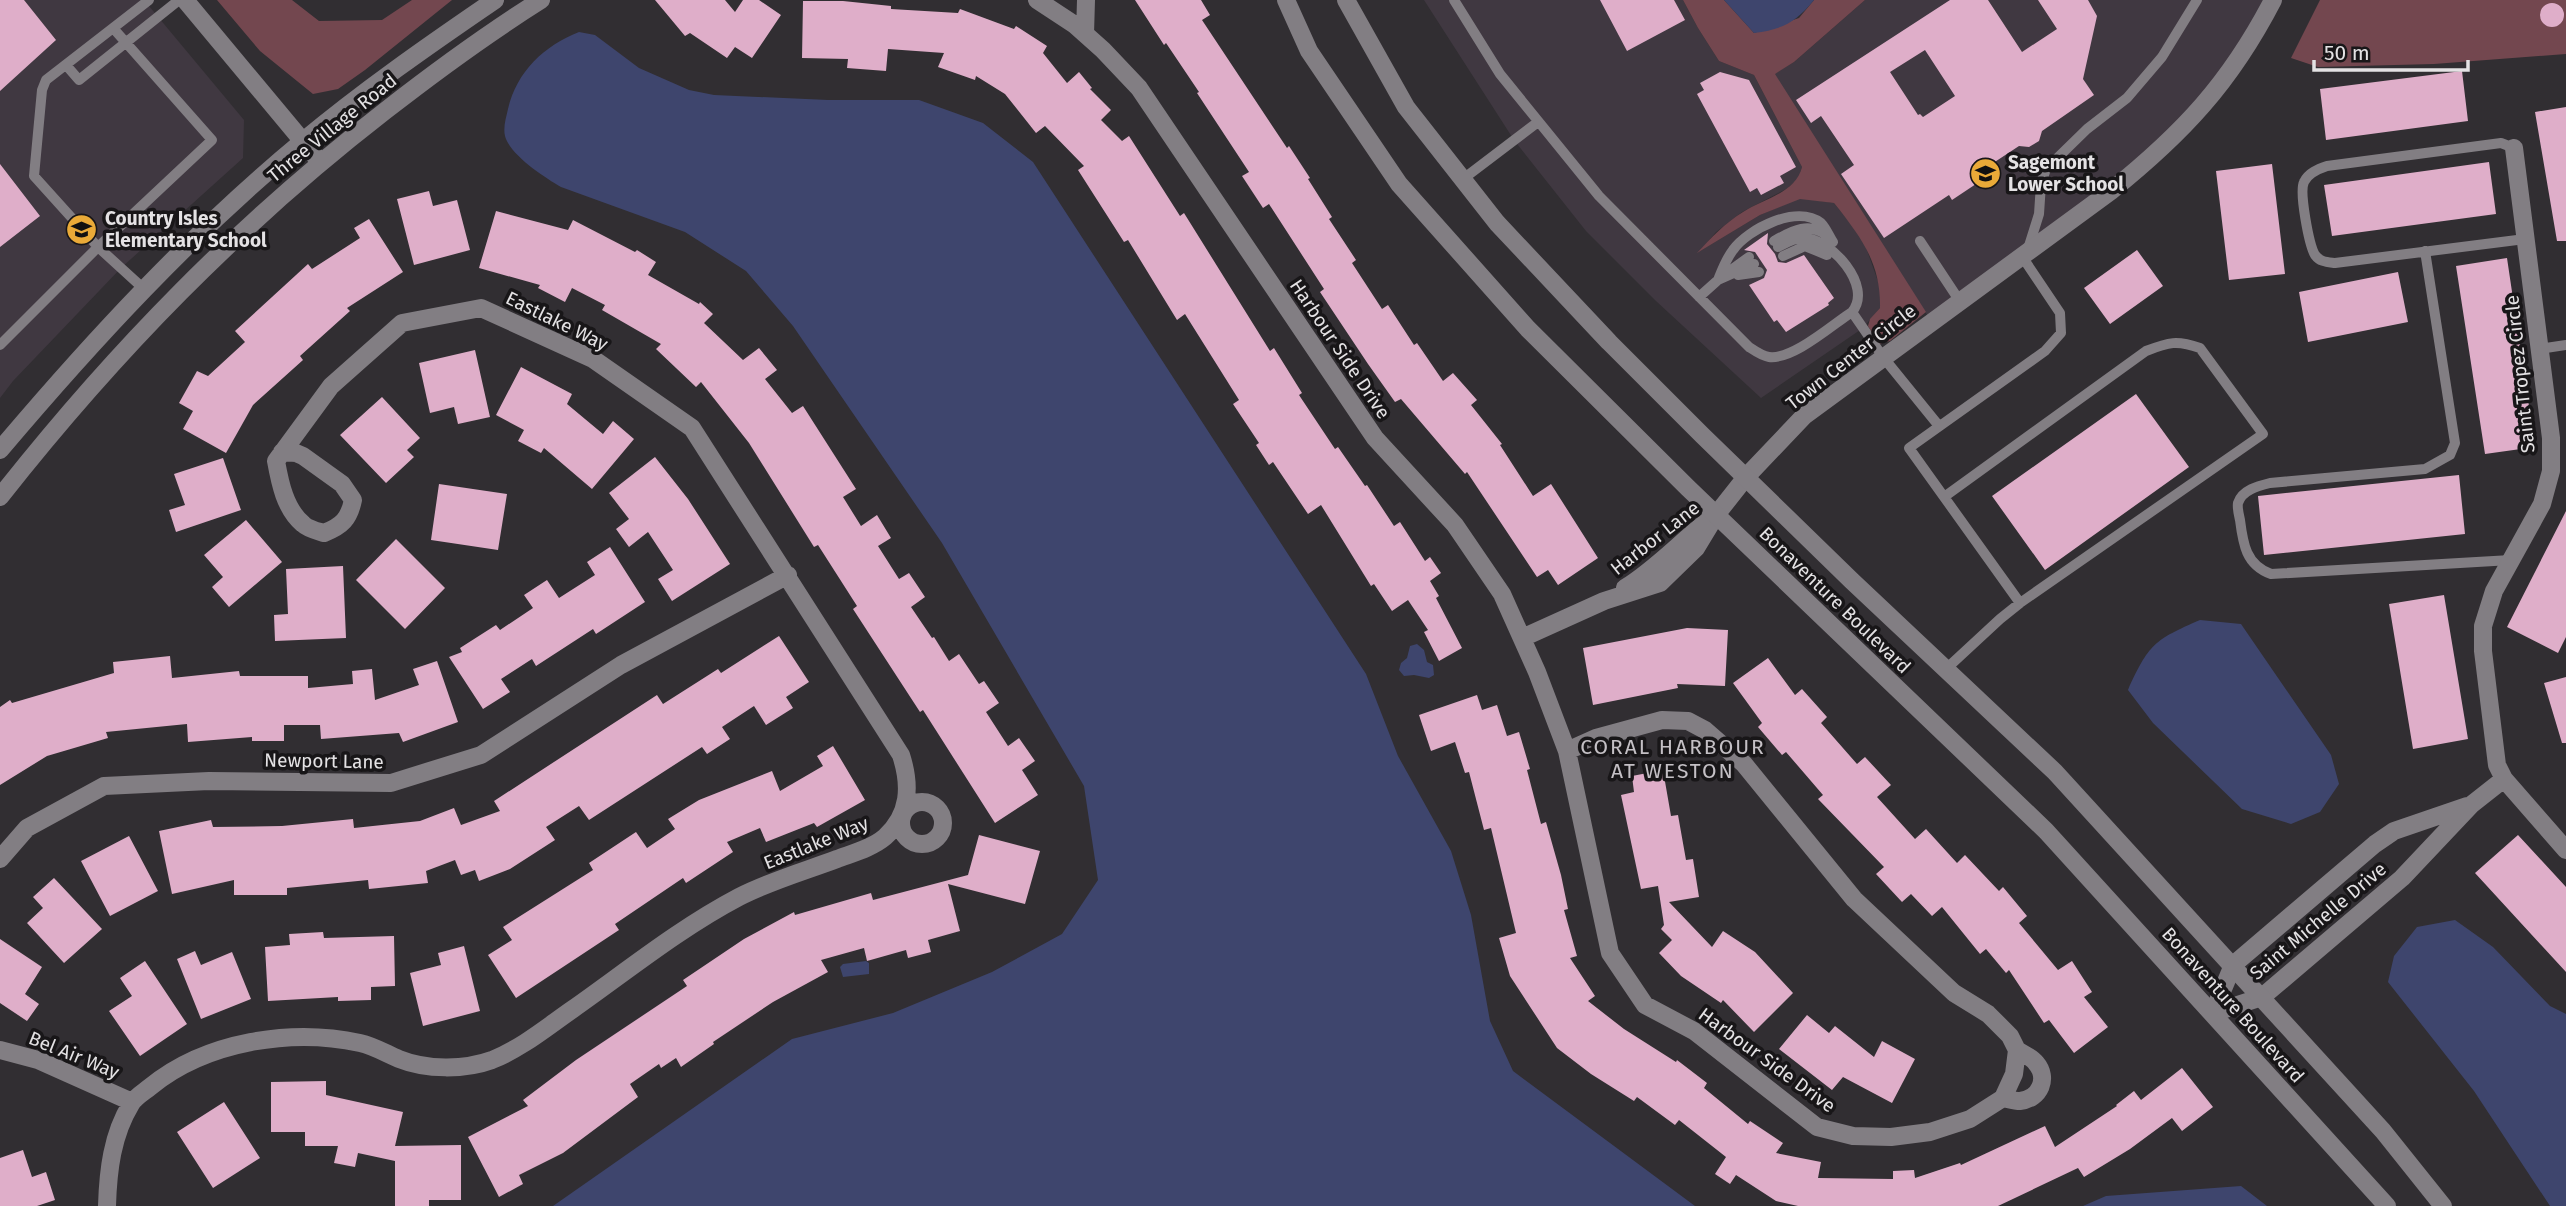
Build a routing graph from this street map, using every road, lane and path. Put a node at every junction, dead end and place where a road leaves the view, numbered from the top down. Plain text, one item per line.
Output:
1 (149, 0) edge
2 (179, 0) edge
3 (186, 0) edge
4 (495, 0) edge
5 (541, 0) edge
6 (1037, 0) edge
7 (1086, 0) edge
8 (1286, 0) edge
9 (1346, 0) edge
10 (1454, 0) edge
11 (2197, 0) edge
12 (2273, 0) edge
13 (113, 28) junction
14 (1085, 34) junction
15 (126, 43) junction
16 (66, 65) junction
17 (1538, 122) junction
18 (302, 141) junction
19 (2514, 148) joint
20 (320, 162) junction
21 (1462, 179) junction
22 (2525, 239) junction
23 (1833, 242) junction
24 (1920, 242) dead end
25 (98, 247) junction
26 (2425, 251) junction
27 (2025, 252) junction
28 (1754, 264) dead end
29 (1845, 265) junction
30 (1721, 278) junction
31 (144, 289) junction
32 (1699, 297) junction
33 (1959, 300) junction
34 (1852, 312) junction
35 (0, 345) edge
36 (2566, 345) edge
37 (2539, 349) junction
38 (1883, 357) junction
39 (1939, 426) junction
40 (2558, 436) edge
41 (0, 450) edge
42 (282, 452) junction
43 (1746, 477) junction
44 (0, 497) edge
45 (1944, 497) junction
46 (1716, 515) junction
47 (2511, 559) junction
48 (788, 575) junction
49 (1651, 580) junction
50 (2020, 603) junction
51 (1522, 638) junction
52 (1946, 669) junction
53 (1567, 751) junction
54 (2504, 779) junction
55 (2471, 805) junction
56 (2566, 850) edge
57 (0, 859) edge
58 (2233, 965) junction
59 (2262, 997) junction
60 (2213, 1013) junction
61 (0, 1050) edge
62 (2017, 1050) junction
63 (2003, 1098) junction
64 (132, 1102) junction
65 (107, 1206) edge
66 (2387, 1206) edge
67 (2443, 1206) edge

1 - 13 lane
2 - 15 lane
3 - 18 street
4 - 18 street, Three Village Road
5 - 20 street, Three Village Road
6 - 14 street, Harbour Side Drive
7 - 14 street
8 - 46 street, Bonaventure Boulevard
9 - 21 street, Bonaventure Boulevard
10 - 17 lane
11 - 27 lane
12 - 27 street, Town Center Circle
13 - 15 lane
13 - 16 lane
14 - 51 street, Harbour Side Drive
15 - 16 lane
15 - 25 lane
16 - 25 lane
17 - 21 lane
17 - 32 lane
18 - 20 street
18 - 31 street, Three Village Road
19 - 22 street, Saint Tropez Circle
19 - 26 lane
20 - 44 street, Three Village Road
21 - 43 street, Bonaventure Boulevard
22 - 26 lane
22 - 37 street, Saint Tropez Circle
23 - 29 lane
23 - 29 lane
23 - 30 lane
24 - 33 lane
25 - 31 lane
25 - 35 lane
26 - 47 lane
27 - 33 street, Town Center Circle
27 - 39 lane
28 - 30 lane
29 - 34 lane
30 - 32 lane
31 - 41 street, Three Village Road
32 - 34 lane
33 - 38 street, Town Center Circle
34 - 38 lane
36 - 37 lane
37 - 40 street, Saint Tropez Circle
38 - 39 lane
38 - 43 street, Town Center Circle
39 - 45 lane
40 - 47 street, Saint Tropez Circle
42 - 42 street
42 - 48 street, Eastlake Way
43 - 46 street, Town Center Circle
43 - 52 street, Bonaventure Boulevard
45 - 50 lane
45 - 50 lane
46 - 49 street, Harbor Lane
46 - 49 street, Harbor Lane
46 - 60 street, Bonaventure Boulevard
47 - 54 street, Saint Tropez Circle
48 - 57 street, Newport Lane
48 - 64 street, Eastlake Way
49 - 51 street, Harbor Lane
50 - 52 lane
51 - 53 street, Harbour Side Drive
52 - 58 street, Bonaventure Boulevard
53 - 62 street, Harbour Side Drive
53 - 63 street, Harbour Side Drive
54 - 55 street, Saint Michelle Drive
54 - 56 street, Saint Tropez Circle
55 - 58 street, Saint Michelle Drive
55 - 59 street, Saint Michelle Drive
58 - 59 street, Bonaventure Boulevard
58 - 60 street, Saint Michelle Drive
59 - 60 street, Saint Michelle Drive
59 - 67 street, Bonaventure Boulevard
60 - 66 street, Bonaventure Boulevard
61 - 64 street, Bel Air Way
62 - 63 street
62 - 63 street, Harbour Side Drive
64 - 65 street, Eastlake Way

